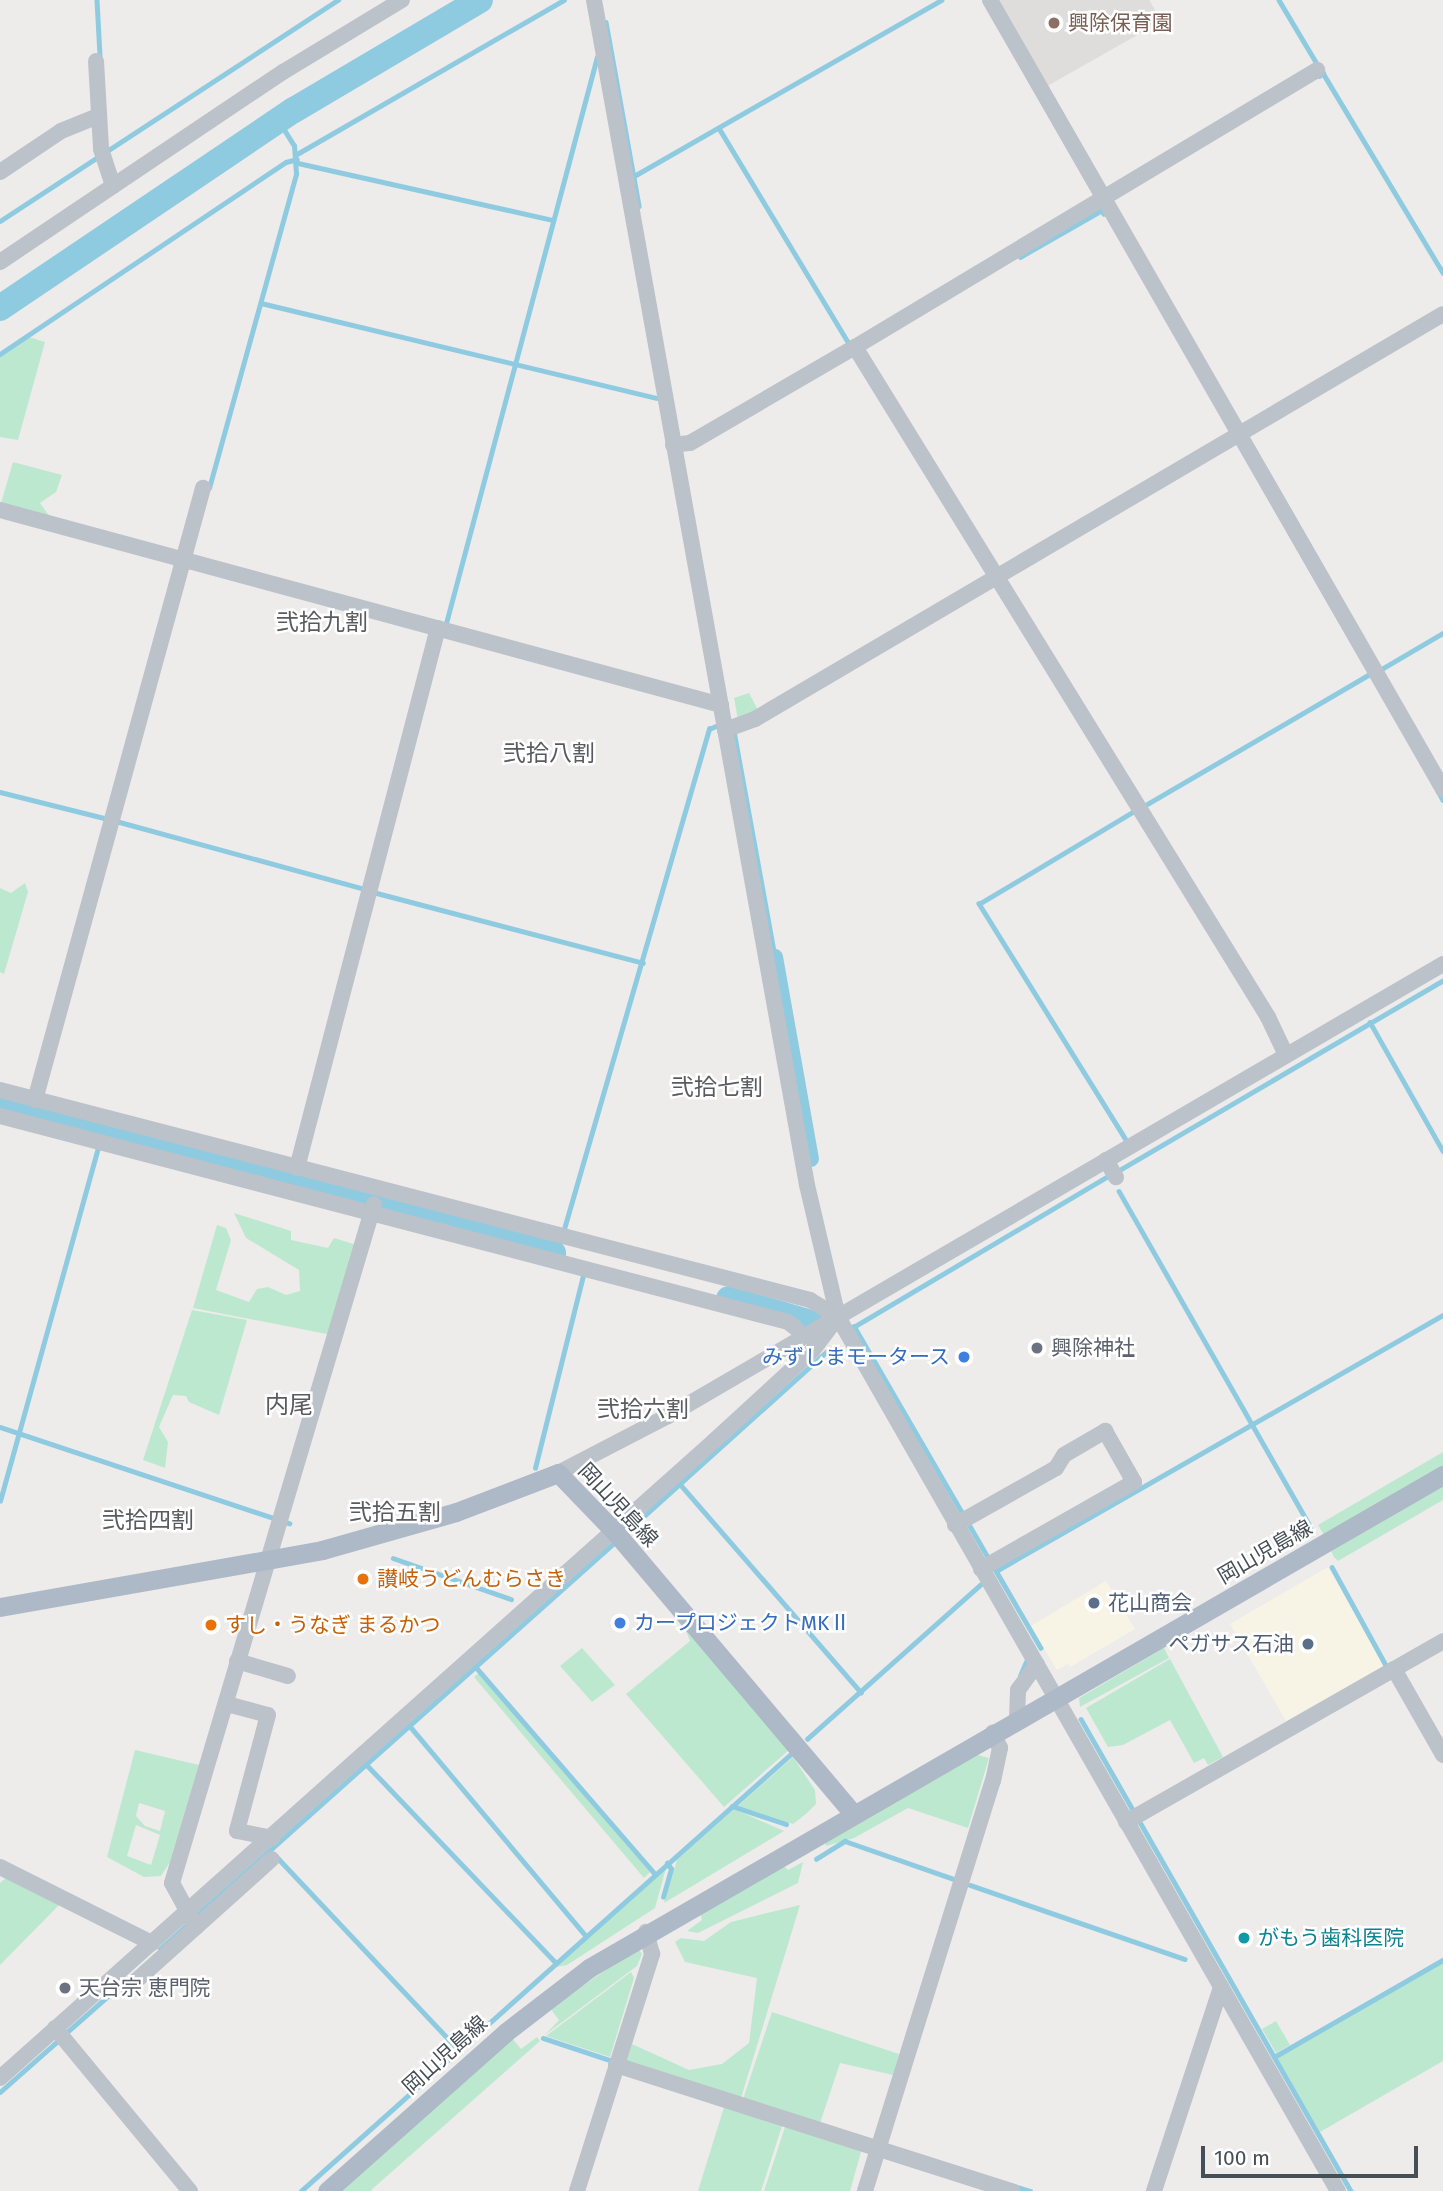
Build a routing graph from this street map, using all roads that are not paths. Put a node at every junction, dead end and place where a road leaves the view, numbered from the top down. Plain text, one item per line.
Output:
1 (402, 0) edge
2 (594, 0) edge
3 (990, 0) edge
4 (96, 61) dead end
5 (1317, 70) dead end
6 (98, 116) junction
7 (0, 172) edge
8 (113, 186) junction
9 (1103, 201) junction
10 (0, 262) edge
11 (1443, 314) edge
12 (853, 348) junction
13 (1237, 434) junction
14 (679, 444) junction
15 (203, 488) dead end
16 (0, 510) edge
17 (185, 559) junction
18 (997, 577) junction
19 (442, 629) junction
20 (720, 705) junction
21 (731, 729) junction
22 (1443, 789) edge
23 (1443, 964) edge
24 (1286, 1055) junction
25 (0, 1090) edge
26 (35, 1100) junction
27 (0, 1116) edge
28 (188, 1153) junction
29 (240, 1167) junction
30 (297, 1168) junction
31 (377, 1206) junction
32 (838, 1317) junction
33 (797, 1329) dead end
34 (558, 1473) junction
35 (1443, 1475) edge
36 (962, 1521) junction
37 (618, 1535) junction
38 (265, 1563) junction
39 (987, 1565) junction
40 (0, 1607) edge
41 (1443, 1641) edge
42 (242, 1663) junction
43 (1037, 1664) junction
44 (1394, 1669) junction
45 (288, 1676) dead end
46 (1055, 1697) junction
47 (230, 1705) dead end
48 (1017, 1719) junction
49 (993, 1733) junction
50 (1443, 1755) edge
51 (853, 1813) junction
52 (1132, 1818) junction
53 (272, 1838) junction
54 (272, 1859) dead end
55 (0, 1867) edge
56 (191, 1921) junction
57 (646, 1932) junction
58 (152, 1942) junction
59 (1221, 1987) junction
60 (128, 1988) dead end
61 (60, 2034) junction
62 (617, 2066) junction
63 (0, 2078) edge
64 (878, 2148) junction
65 (190, 2191) edge
66 (327, 2191) edge
67 (577, 2191) edge
68 (865, 2191) edge
69 (1012, 2191) edge
70 (1154, 2191) edge
71 (1338, 2191) edge

1 - 8 street
2 - 14 street
3 - 9 street
4 - 6 street
5 - 9 street
6 - 7 street
6 - 8 street
8 - 10 street
9 - 12 street
9 - 13 street
11 - 13 street
12 - 14 street
12 - 18 street
13 - 18 street
13 - 22 street
14 - 20 street
15 - 17 street
16 - 17 street
17 - 19 street
17 - 26 street
18 - 21 street
18 - 24 street
19 - 20 street
19 - 30 street
20 - 21 street
21 - 32 street
23 - 24 street
24 - 32 street
25 - 26 street
26 - 28 street
27 - 28 street
28 - 29 street
28 - 29 street
29 - 30 street
29 - 31 street
30 - 31 street
31 - 32 street
31 - 33 street
31 - 38 street
32 - 34 street
32 - 36 street
32 - 37 street
34 - 37 main road, 岡山児島線
34 - 38 main road, 岡山児島線
35 - 46 main road, 岡山児島線
36 - 39 street
36 - 39 street
37 - 51 main road, 岡山児島線
37 - 53 street
38 - 40 main road, 岡山児島線
38 - 42 street
39 - 43 street
41 - 44 street
42 - 45 street
42 - 56 street
43 - 46 street
43 - 48 street
44 - 50 street
44 - 52 street
46 - 48 main road, 岡山児島線
46 - 52 street
47 - 53 street
48 - 49 main road, 岡山児島線
49 - 51 main road, 岡山児島線
49 - 64 street
51 - 57 main road, 岡山児島線
52 - 59 street
53 - 56 street
54 - 56 street
55 - 58 street
56 - 58 street
56 - 60 street
57 - 62 street
57 - 66 main road, 岡山児島線
58 - 61 street
59 - 70 street
59 - 71 street
61 - 63 street
61 - 65 street
62 - 64 street
62 - 67 street
64 - 68 street
64 - 69 street

